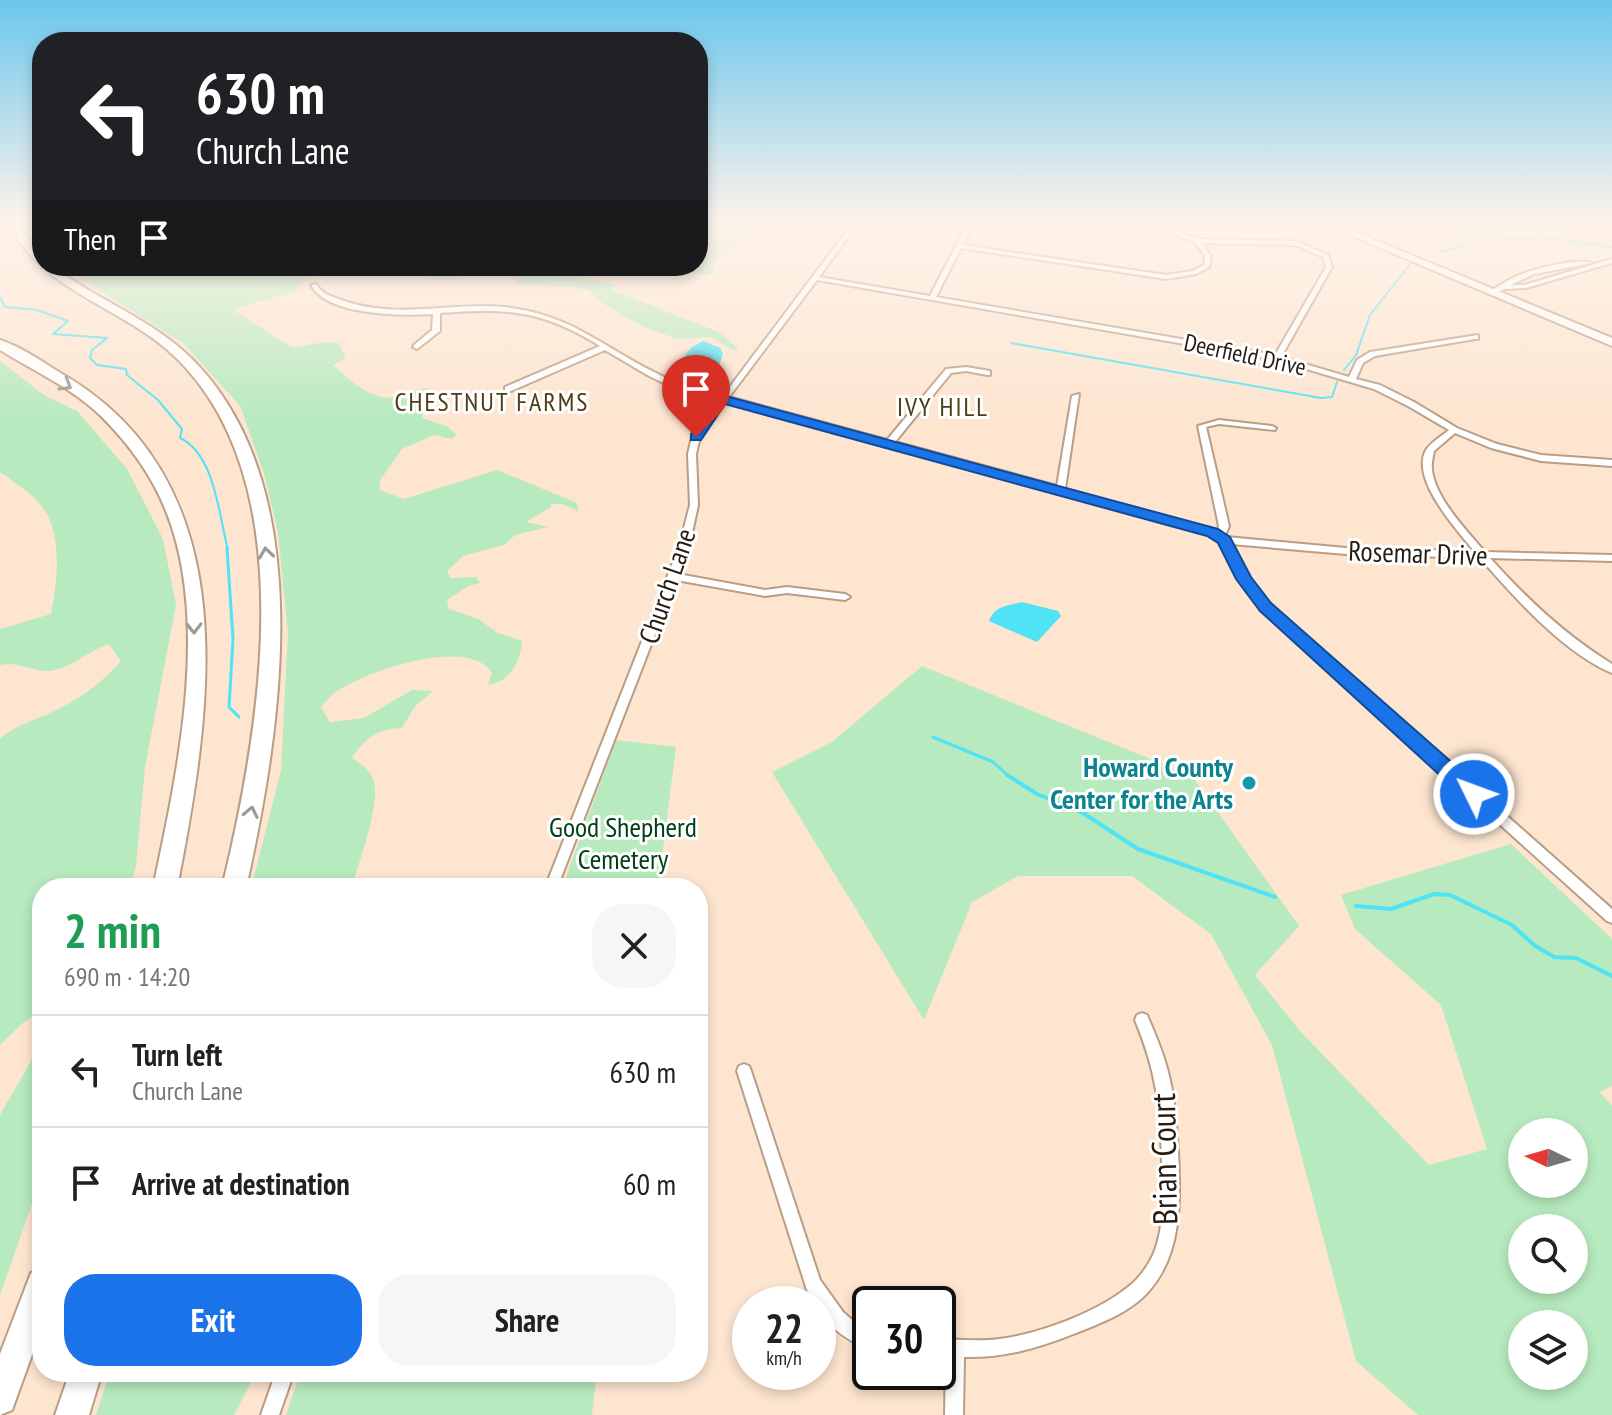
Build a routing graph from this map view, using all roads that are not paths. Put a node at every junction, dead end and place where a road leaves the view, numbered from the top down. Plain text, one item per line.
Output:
1 (77, 290) edge
2 (316, 290) edge
3 (807, 290) edge
4 (890, 290) edge
5 (937, 290) edge
6 (1316, 290) edge
7 (1487, 290) edge
8 (1497, 290) edge
9 (1511, 290) edge
10 (1492, 292) junction
11 (933, 297) junction
12 (437, 312) junction
13 (1612, 332) edge
14 (1475, 337) dead end
15 (1612, 342) edge
16 (0, 344) edge
17 (417, 347) dead end
18 (605, 347) junction
19 (1277, 358) junction
20 (987, 373) dead end
21 (1352, 379) junction
22 (508, 389) dead end
23 (1076, 396) dead end
24 (722, 399) junction
25 (1272, 428) dead end
26 (1454, 430) junction
27 (888, 445) junction
28 (1612, 463) edge
29 (1060, 492) junction
30 (1222, 538) junction
31 (1483, 554) junction
32 (1612, 558) edge
33 (674, 576) junction
34 (845, 597) dead end
35 (1612, 669) edge
36 (167, 878) edge
37 (236, 878) edge
38 (555, 878) edge
39 (1612, 917) edge
40 (1142, 1020) dead end
41 (744, 1071) dead end
42 (32, 1311) edge
43 (852, 1331) edge
44 (956, 1348) edge
45 (83, 1382) edge
46 (282, 1382) edge
47 (951, 1390) edge
48 (0, 1398) edge
49 (72, 1415) edge
50 (270, 1415) edge
51 (954, 1415) edge

37 -> 1 highway
2 - 12 street, Rosemar Drive
3 - 24 street, Church Lane
4 - 11 street, Deerfield Drive
5 - 11 street
6 - 19 street
7 - 10 main road
8 - 10 street
9 - 13 main road
10 - 15 main road
11 - 19 street, Deerfield Drive
12 - 17 street
12 - 18 street, Rosemar Drive
14 - 21 street
16 -> 36 highway
18 - 22 street
18 - 24 street, Rosemar Drive
19 - 21 street, Deerfield Drive
20 - 27 street
21 - 26 street, Deerfield Drive
23 - 29 street
24 - 27 street, Rosemar Drive
24 - 33 street, Church Lane
25 - 30 street
26 - 28 street, Deerfield Drive
26 - 31 street
27 - 29 street, Rosemar Drive
29 - 30 street, Rosemar Drive
30 - 31 street, Rosemar Drive
30 - 39 street
31 - 32 street, Rosemar Drive
31 - 35 street
33 - 34 street
33 - 38 street, Church Lane
40 - 44 street, Brian Court
41 - 43 street
42 - 48 highway
45 - 49 highway
46 - 50 street
47 - 51 street

